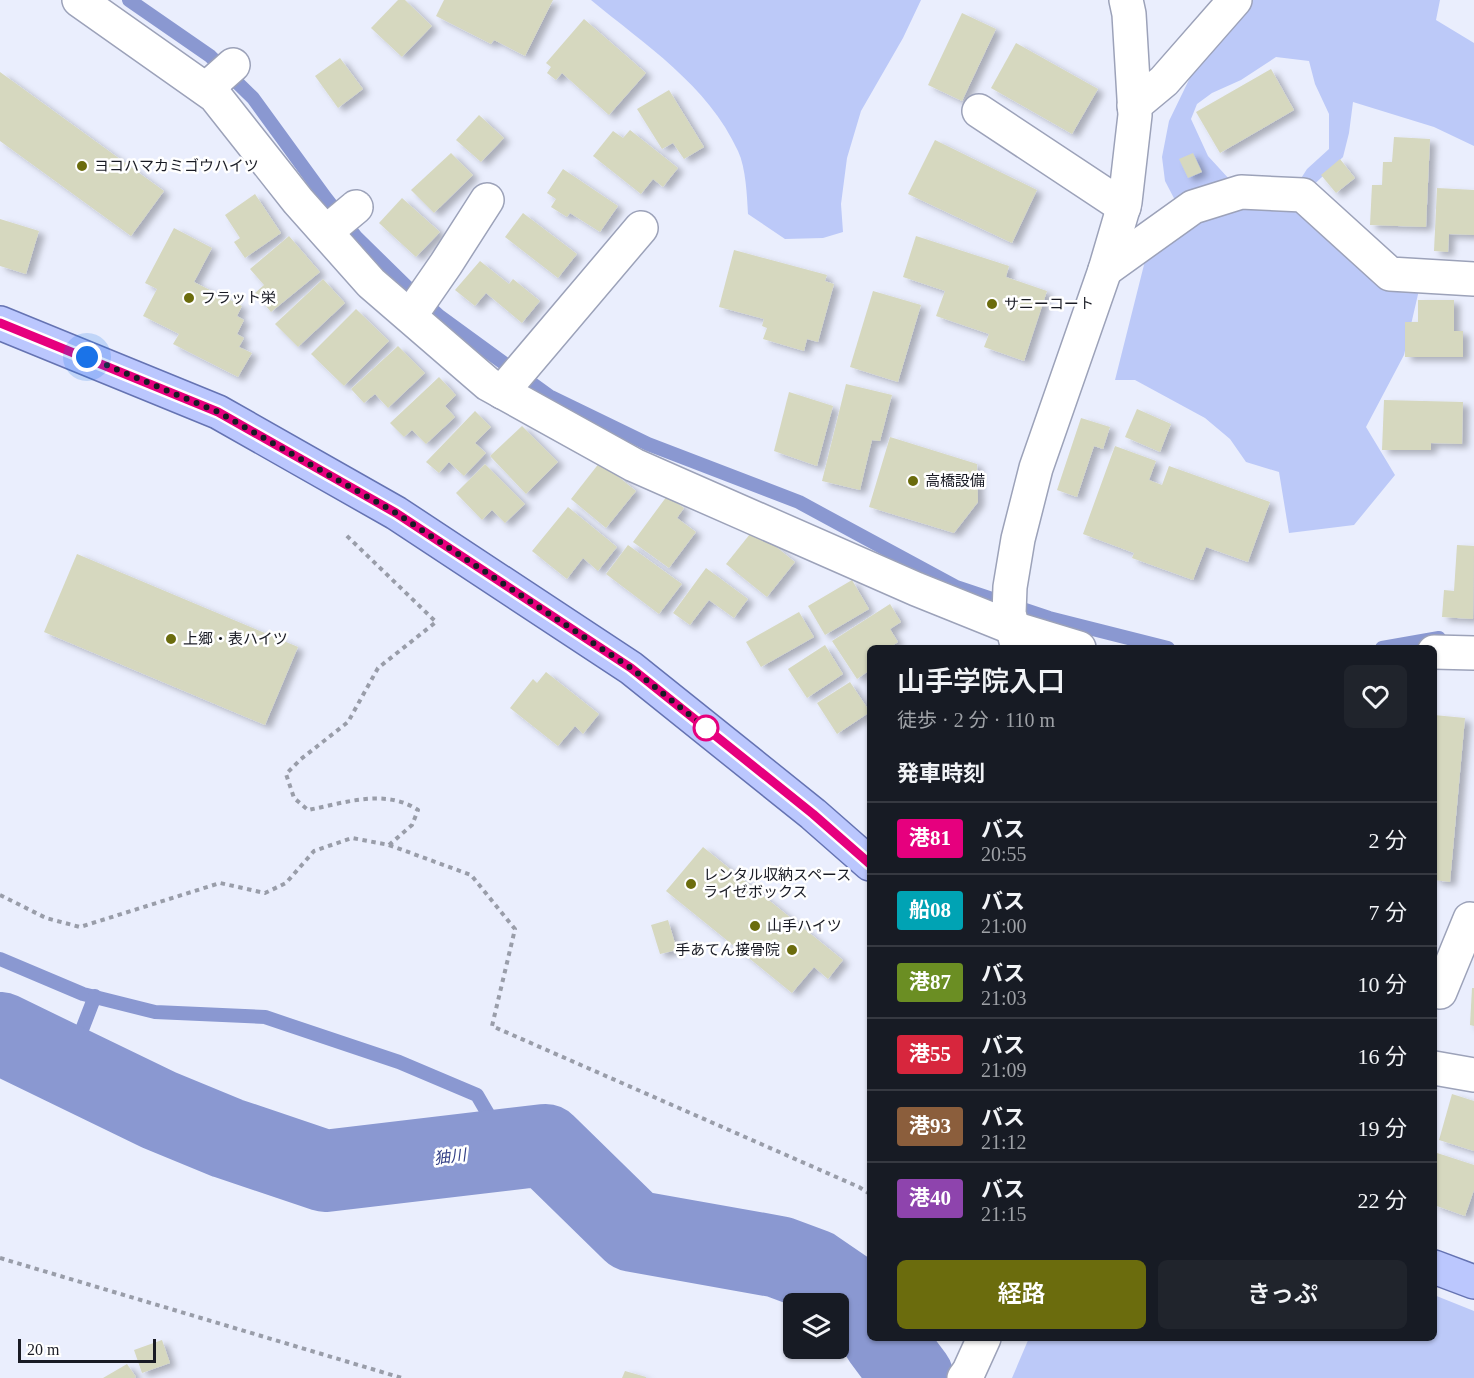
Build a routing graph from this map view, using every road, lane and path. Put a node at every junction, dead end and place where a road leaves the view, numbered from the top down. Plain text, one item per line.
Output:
1 (79, 0) edge
2 (1126, 0) edge
3 (1235, 0) edge
4 (233, 65) dead end
5 (208, 88) junction
6 (1134, 106) junction
7 (980, 111) dead end
8 (487, 200) dead end
9 (356, 207) dead end
10 (1124, 207) junction
11 (641, 228) dead end
12 (327, 231) junction
13 (1105, 270) junction
14 (1474, 279) edge
15 (411, 315) junction
16 (0, 322) edge
17 (506, 387) junction
18 (344, 533) dead end
19 (1013, 619) edge
20 (1072, 645) edge
21 (1437, 652) edge
22 (1474, 653) edge
23 (389, 845) junction
24 (867, 861) edge
25 (0, 895) edge
26 (1470, 919) dead end
27 (1437, 992) edge
28 (1437, 1069) edge
29 (1474, 1075) edge
30 (867, 1192) edge
31 (0, 1258) edge
32 (1437, 1268) edge
33 (1474, 1282) edge
34 (983, 1341) edge
35 (967, 1374) edge
36 (402, 1378) edge

1 - 5 street
2 - 6 street
3 - 6 street
4 - 5 street
5 - 12 street
6 - 10 street
7 - 10 street
8 - 15 street
9 - 12 street
10 - 13 street
11 - 17 street
12 - 15 street
13 - 14 street
13 - 19 street
15 - 17 street
16 - 24 main road
17 - 19 street
18 - 23 path
19 - 20 street
21 - 22 street
23 - 25 path
23 - 30 path
26 - 27 street
28 - 29 street
31 - 36 path
32 - 33 main road
34 - 35 street

